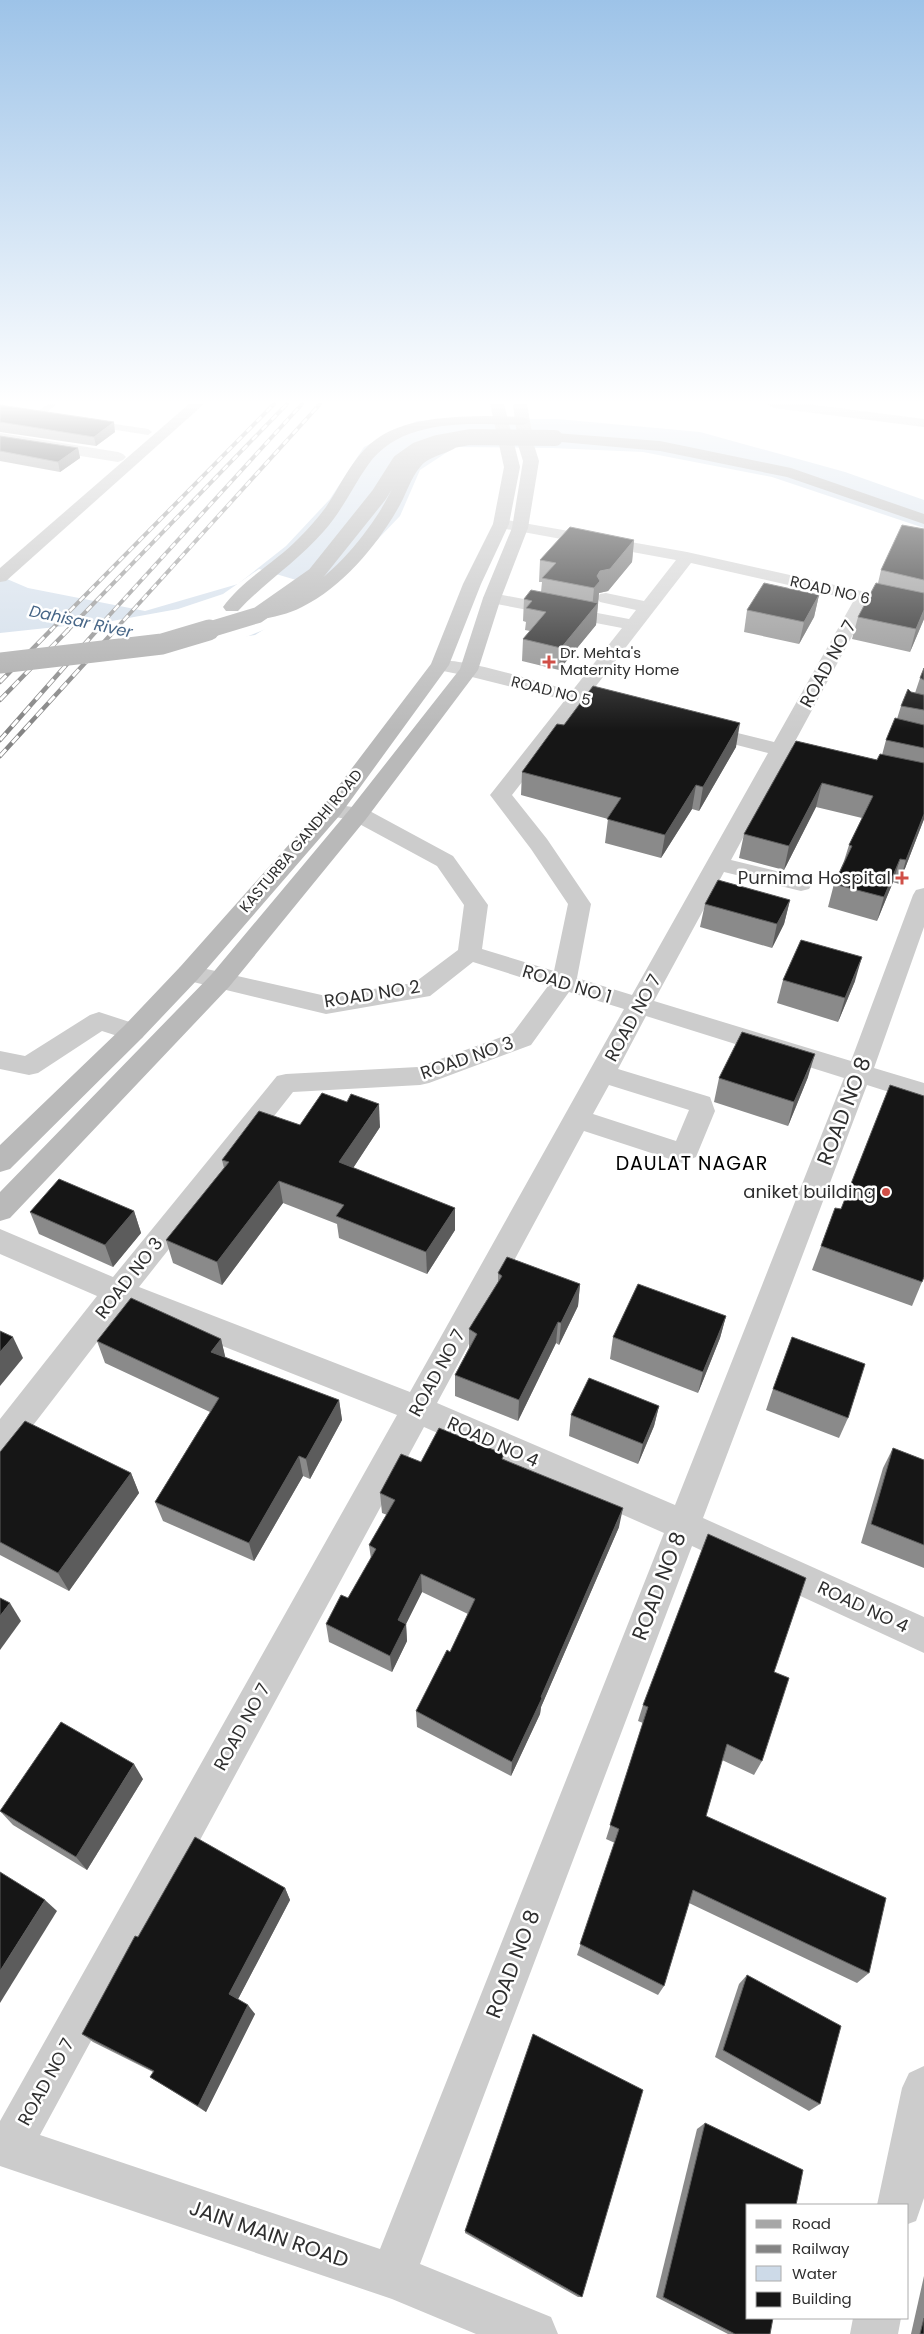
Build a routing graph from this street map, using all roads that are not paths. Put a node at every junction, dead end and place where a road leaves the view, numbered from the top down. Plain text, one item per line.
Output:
1 (56, 513) edge
2 (62, 513) edge
3 (329, 513) edge
4 (350, 513) edge
5 (366, 513) edge
6 (387, 513) edge
7 (514, 513) edge
8 (907, 513) edge
9 (924, 519) edge
10 (510, 526) junction
11 (7, 557) edge
12 (687, 557) junction
13 (0, 577) edge
14 (472, 584) junction
15 (545, 589) edge
16 (494, 593) junction
17 (864, 598) junction
18 (532, 604) junction
19 (232, 607) junction
20 (924, 610) edge
21 (258, 615) junction
22 (641, 616) junction
23 (606, 619) junction
24 (171, 625) dead end
25 (0, 663) edge
26 (440, 665) junction
27 (469, 670) junction
28 (578, 698) junction
29 (616, 708) edge
30 (684, 725) edge
31 (781, 750) junction
32 (819, 758) edge
33 (332, 810) junction
34 (358, 814) junction
35 (718, 881) junction
36 (801, 884) dead end
37 (924, 895) edge
38 (469, 953) junction
39 (189, 973) junction
40 (220, 981) junction
41 (564, 982) junction
42 (640, 1006) junction
43 (133, 1032) junction
44 (0, 1060) edge
45 (859, 1073) junction
46 (610, 1076) junction
47 (924, 1093) edge
48 (583, 1121) junction
49 (0, 1162) edge
50 (0, 1210) edge
51 (0, 1241) edge
52 (118, 1292) junction
53 (418, 1409) junction
54 (0, 1444) edge
55 (683, 1525) junction
56 (924, 1635) edge
57 (924, 2088) edge
58 (5, 2146) edge
59 (900, 2204) edge
60 (392, 2276) junction
61 (877, 2319) edge
62 (534, 2334) edge
63 (874, 2334) edge

1 - 11 main road
2 - 11 main road
3 - 19 main road
4 - 19 main road
5 - 21 main road, bridge
6 - 21 main road
7 - 10 main road, KASTURBA GANDHI ROAD
8 - 9 main road, bridge
10 - 12 street, ROAD NO 6
10 - 14 main road, KASTURBA GANDHI ROAD
10 - 16 main road, KASTURBA GANDHI ROAD
11 - 13 main road
12 - 17 street, ROAD NO 6
12 - 22 street, ROAD NO 3
14 - 16 main road
14 - 26 main road, KASTURBA GANDHI ROAD
15 - 18 street
16 - 18 street
16 - 27 main road, KASTURBA GANDHI ROAD
17 - 20 street, ROAD NO 6
17 - 31 street, ROAD NO 7
18 - 23 street
19 - 24 main road
21 - 25 main road, bridge
22 - 23 street
22 - 23 street
22 - 28 street, ROAD NO 3
26 - 27 street, ROAD NO 5
26 - 33 main road, KASTURBA GANDHI ROAD
27 - 28 street, ROAD NO 5
27 - 34 main road, KASTURBA GANDHI ROAD
28 - 29 street, ROAD NO 5
28 - 41 street, ROAD NO 3
30 - 31 street
31 - 32 street
31 - 35 street, ROAD NO 7
33 - 34 street
33 - 39 main road, KASTURBA GANDHI ROAD
34 - 38 street
34 - 40 main road, KASTURBA GANDHI ROAD
35 - 36 street
35 - 42 street, ROAD NO 7
37 - 45 street, ROAD NO 8
38 - 40 street, ROAD NO 2
38 - 41 street, ROAD NO 1
39 - 40 street, ROAD NO 2
39 - 43 main road, KASTURBA GANDHI ROAD
40 - 50 main road, KASTURBA GANDHI ROAD
41 - 42 street, ROAD NO 1
41 - 52 street, ROAD NO 3
42 - 45 street, ROAD NO 1
42 - 46 street, ROAD NO 7
43 - 44 street
43 - 49 main road, KASTURBA GANDHI ROAD
45 - 47 street, ROAD NO 1
45 - 55 street, ROAD NO 8
46 - 48 street, ROAD NO 7
46 - 48 street
48 - 53 street, ROAD NO 7
51 - 52 street, ROAD NO 4
52 - 53 street, ROAD NO 4
52 - 54 street, ROAD NO 3
53 - 55 street, ROAD NO 4
53 - 58 street, ROAD NO 7
55 - 56 street, ROAD NO 4
55 - 60 street, ROAD NO 8
57 - 59 street
58 - 60 street, JAIN MAIN ROAD
60 - 62 street, JAIN MAIN ROAD
61 - 63 street

